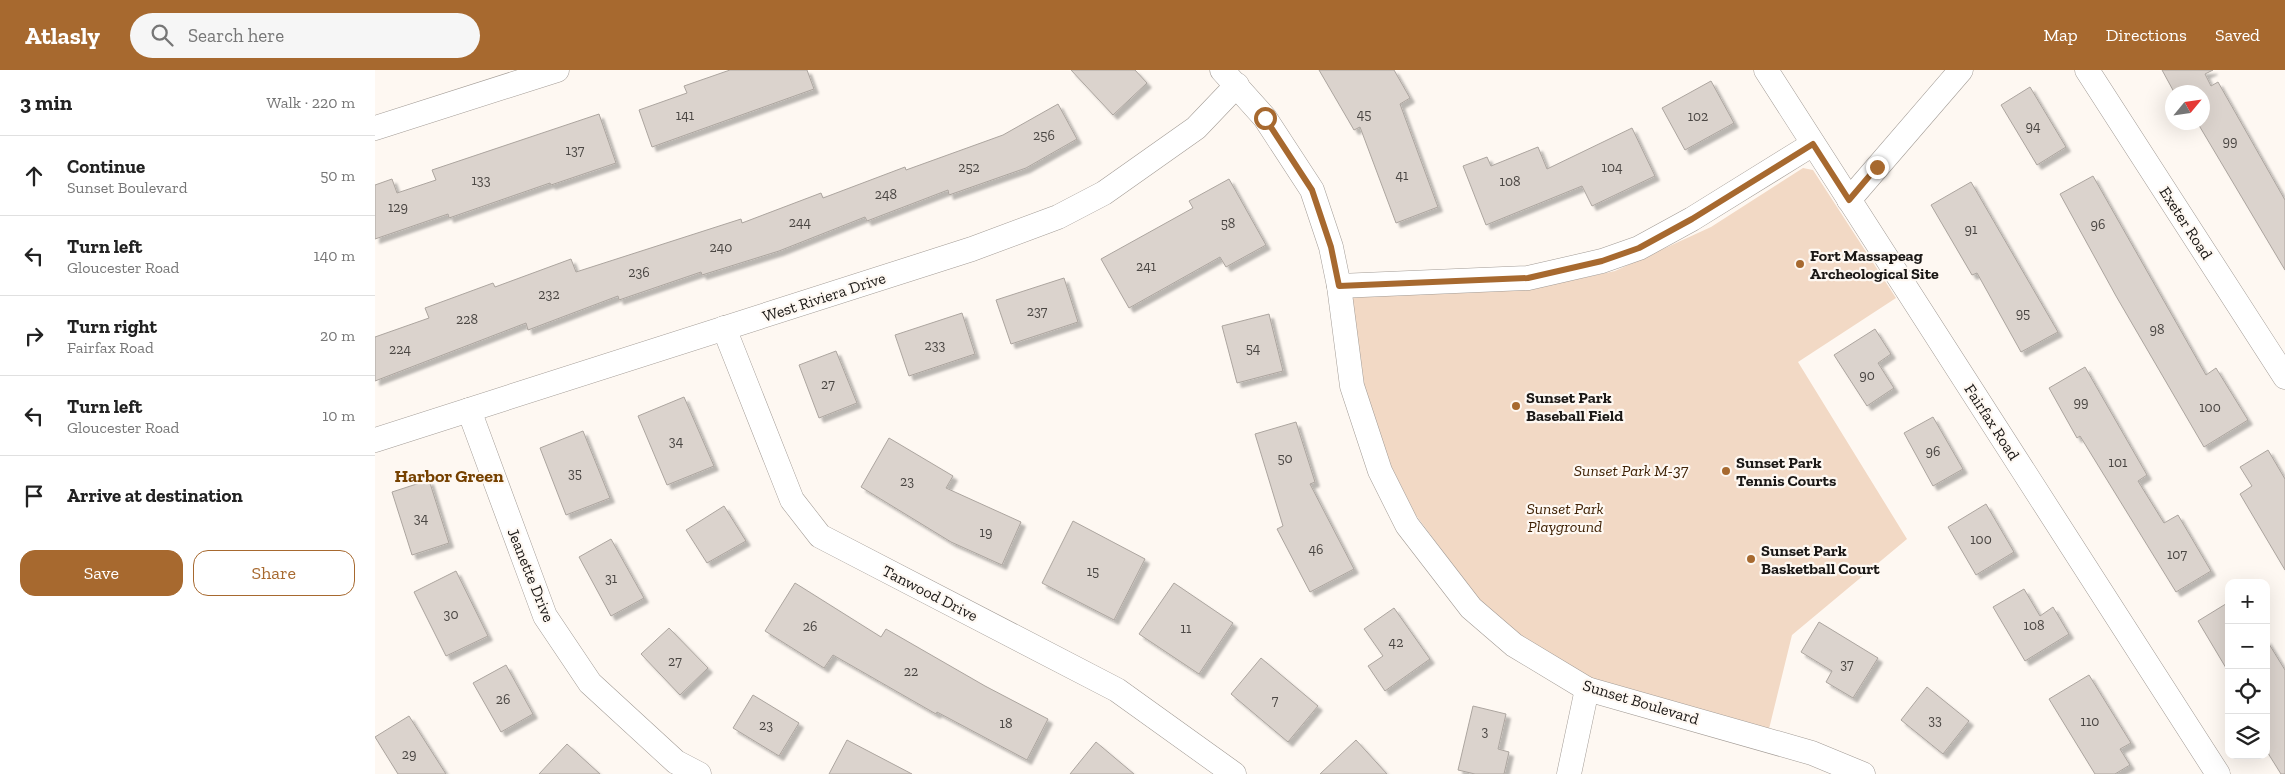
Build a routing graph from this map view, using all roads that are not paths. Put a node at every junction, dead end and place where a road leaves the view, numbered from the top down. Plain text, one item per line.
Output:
1 (557, 70) edge
2 (1765, 70) edge
3 (1961, 70) edge
4 (2087, 70) edge
5 (1229, 78) edge
6 (375, 128) edge
7 (1813, 144) junction
8 (1849, 200) junction
9 (1339, 286) junction
10 (724, 328) junction
11 (2285, 377) edge
12 (469, 410) junction
13 (375, 440) edge
14 (1587, 689) junction
15 (699, 774) edge
16 (1234, 774) edge
17 (1569, 774) edge
18 (1863, 774) edge
19 (2218, 774) edge

1 - 6 street
2 - 7 street, Fairfax Road
3 - 8 street
4 - 11 street, Exeter Road
5 - 9 street, Sunset Boulevard
5 - 10 street, West Riviera Drive
7 - 8 street, Fairfax Road
7 - 9 street
8 - 19 street, Fairfax Road
9 - 14 street, Sunset Boulevard
10 - 12 street, West Riviera Drive
10 - 16 street, Tanwood Drive
12 - 13 street, West Riviera Drive
12 - 15 street, Jeanette Drive
14 - 17 street
14 - 18 street, Sunset Boulevard

